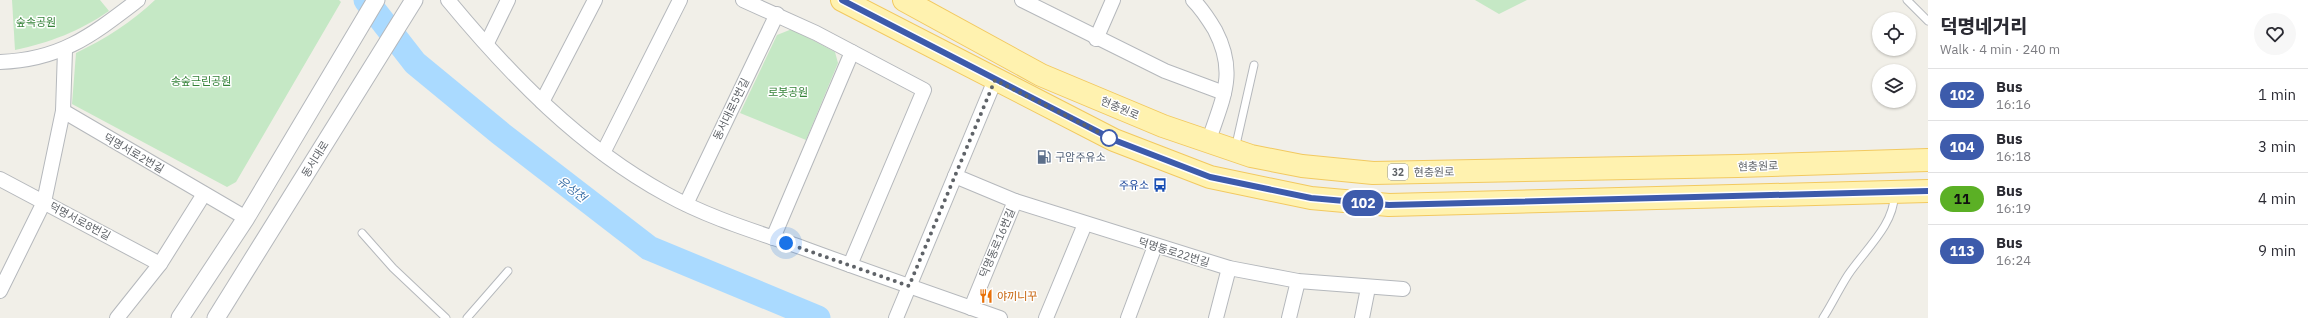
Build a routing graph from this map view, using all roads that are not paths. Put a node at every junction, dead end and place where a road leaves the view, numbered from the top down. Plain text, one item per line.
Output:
1 (138, 0) edge
2 (376, 0) edge
3 (414, 0) edge
4 (448, 0) edge
5 (508, 0) edge
6 (595, 0) edge
7 (680, 0) edge
8 (743, 0) edge
9 (842, 0) edge
10 (904, 0) edge
11 (1113, 0) edge
12 (1194, 0) edge
13 (1907, 0) edge
14 (1026, 1) edge
15 (777, 14) junction
16 (1928, 21) edge
17 (1096, 38) junction
18 (487, 44) junction
19 (65, 50) junction
20 (852, 52) junction
21 (0, 62) edge
22 (1254, 65) dead end
23 (995, 80) junction
24 (1224, 93) junction
25 (542, 102) junction
26 (63, 111) junction
27 (1208, 143) junction
28 (1234, 151) junction
29 (604, 153) junction
30 (1928, 160) edge
31 (955, 176) junction
32 (0, 179) edge
33 (1928, 191) edge
34 (1894, 192) junction
35 (204, 194) junction
36 (1015, 201) junction
37 (44, 202) junction
38 (686, 204) junction
39 (246, 218) junction
40 (1085, 224) junction
41 (362, 233) dead end
42 (773, 238) junction
43 (1155, 246) junction
44 (160, 264) junction
45 (850, 265) junction
46 (1229, 268) junction
47 (508, 271) dead end
48 (1298, 281) junction
49 (909, 286) junction
50 (1368, 288) junction
51 (1403, 289) dead end
52 (0, 291) edge
53 (971, 308) junction
54 (117, 318) edge
55 (180, 318) edge
56 (216, 318) edge
57 (446, 318) edge
58 (467, 318) edge
59 (896, 318) edge
60 (1000, 318) edge
61 (1046, 318) edge
62 (1128, 318) edge
63 (1216, 318) edge
64 (1288, 318) edge
65 (1362, 318) edge
66 (1823, 318) edge

1 - 19 street
2 - 39 street
3 - 56 street, 동서대로
4 - 18 street
5 - 18 street
6 - 25 street
7 - 29 street
8 - 15 street
9 - 23 main road
10 - 27 main road, 현충원로 / 32
11 - 17 street
12 - 24 street
13 - 16 lane
14 - 17 street
15 - 20 street
15 - 38 street, 동서대로5번길
17 - 24 street
18 - 25 street
19 - 21 street
19 - 26 street
20 - 42 street
20 - 45 street
22 - 28 lane
23 - 31 street
23 - 34 main road
24 - 27 street
25 - 29 street
26 - 35 street, 덕명서로2번길
26 - 37 street
27 - 28 main road, 현충원로 / 32
28 - 30 main road, 현충원로 / 32
29 - 38 street
31 - 36 street, 덕명동로22번길
31 - 49 street
32 - 37 street, 덕명서로8번길
33 - 34 main road
34 - 66 lane
35 - 39 street, 덕명서로2번길
35 - 44 street
36 - 40 street, 덕명동로22번길
36 - 53 street, 덕명동로16번길
37 - 44 street, 덕명서로8번길
37 - 52 street
38 - 42 street
39 - 55 street
40 - 43 street, 덕명동로22번길
40 - 61 street
41 - 57 lane
42 - 45 street
43 - 46 street, 덕명동로22번길
43 - 62 street
44 - 54 street
45 - 49 street
46 - 48 street, 덕명동로22번길
46 - 63 street
47 - 58 lane
48 - 50 street, 덕명동로22번길
48 - 64 street
49 - 53 street
49 - 59 street
50 - 51 street, 덕명동로22번길
50 - 65 street
53 - 60 street

